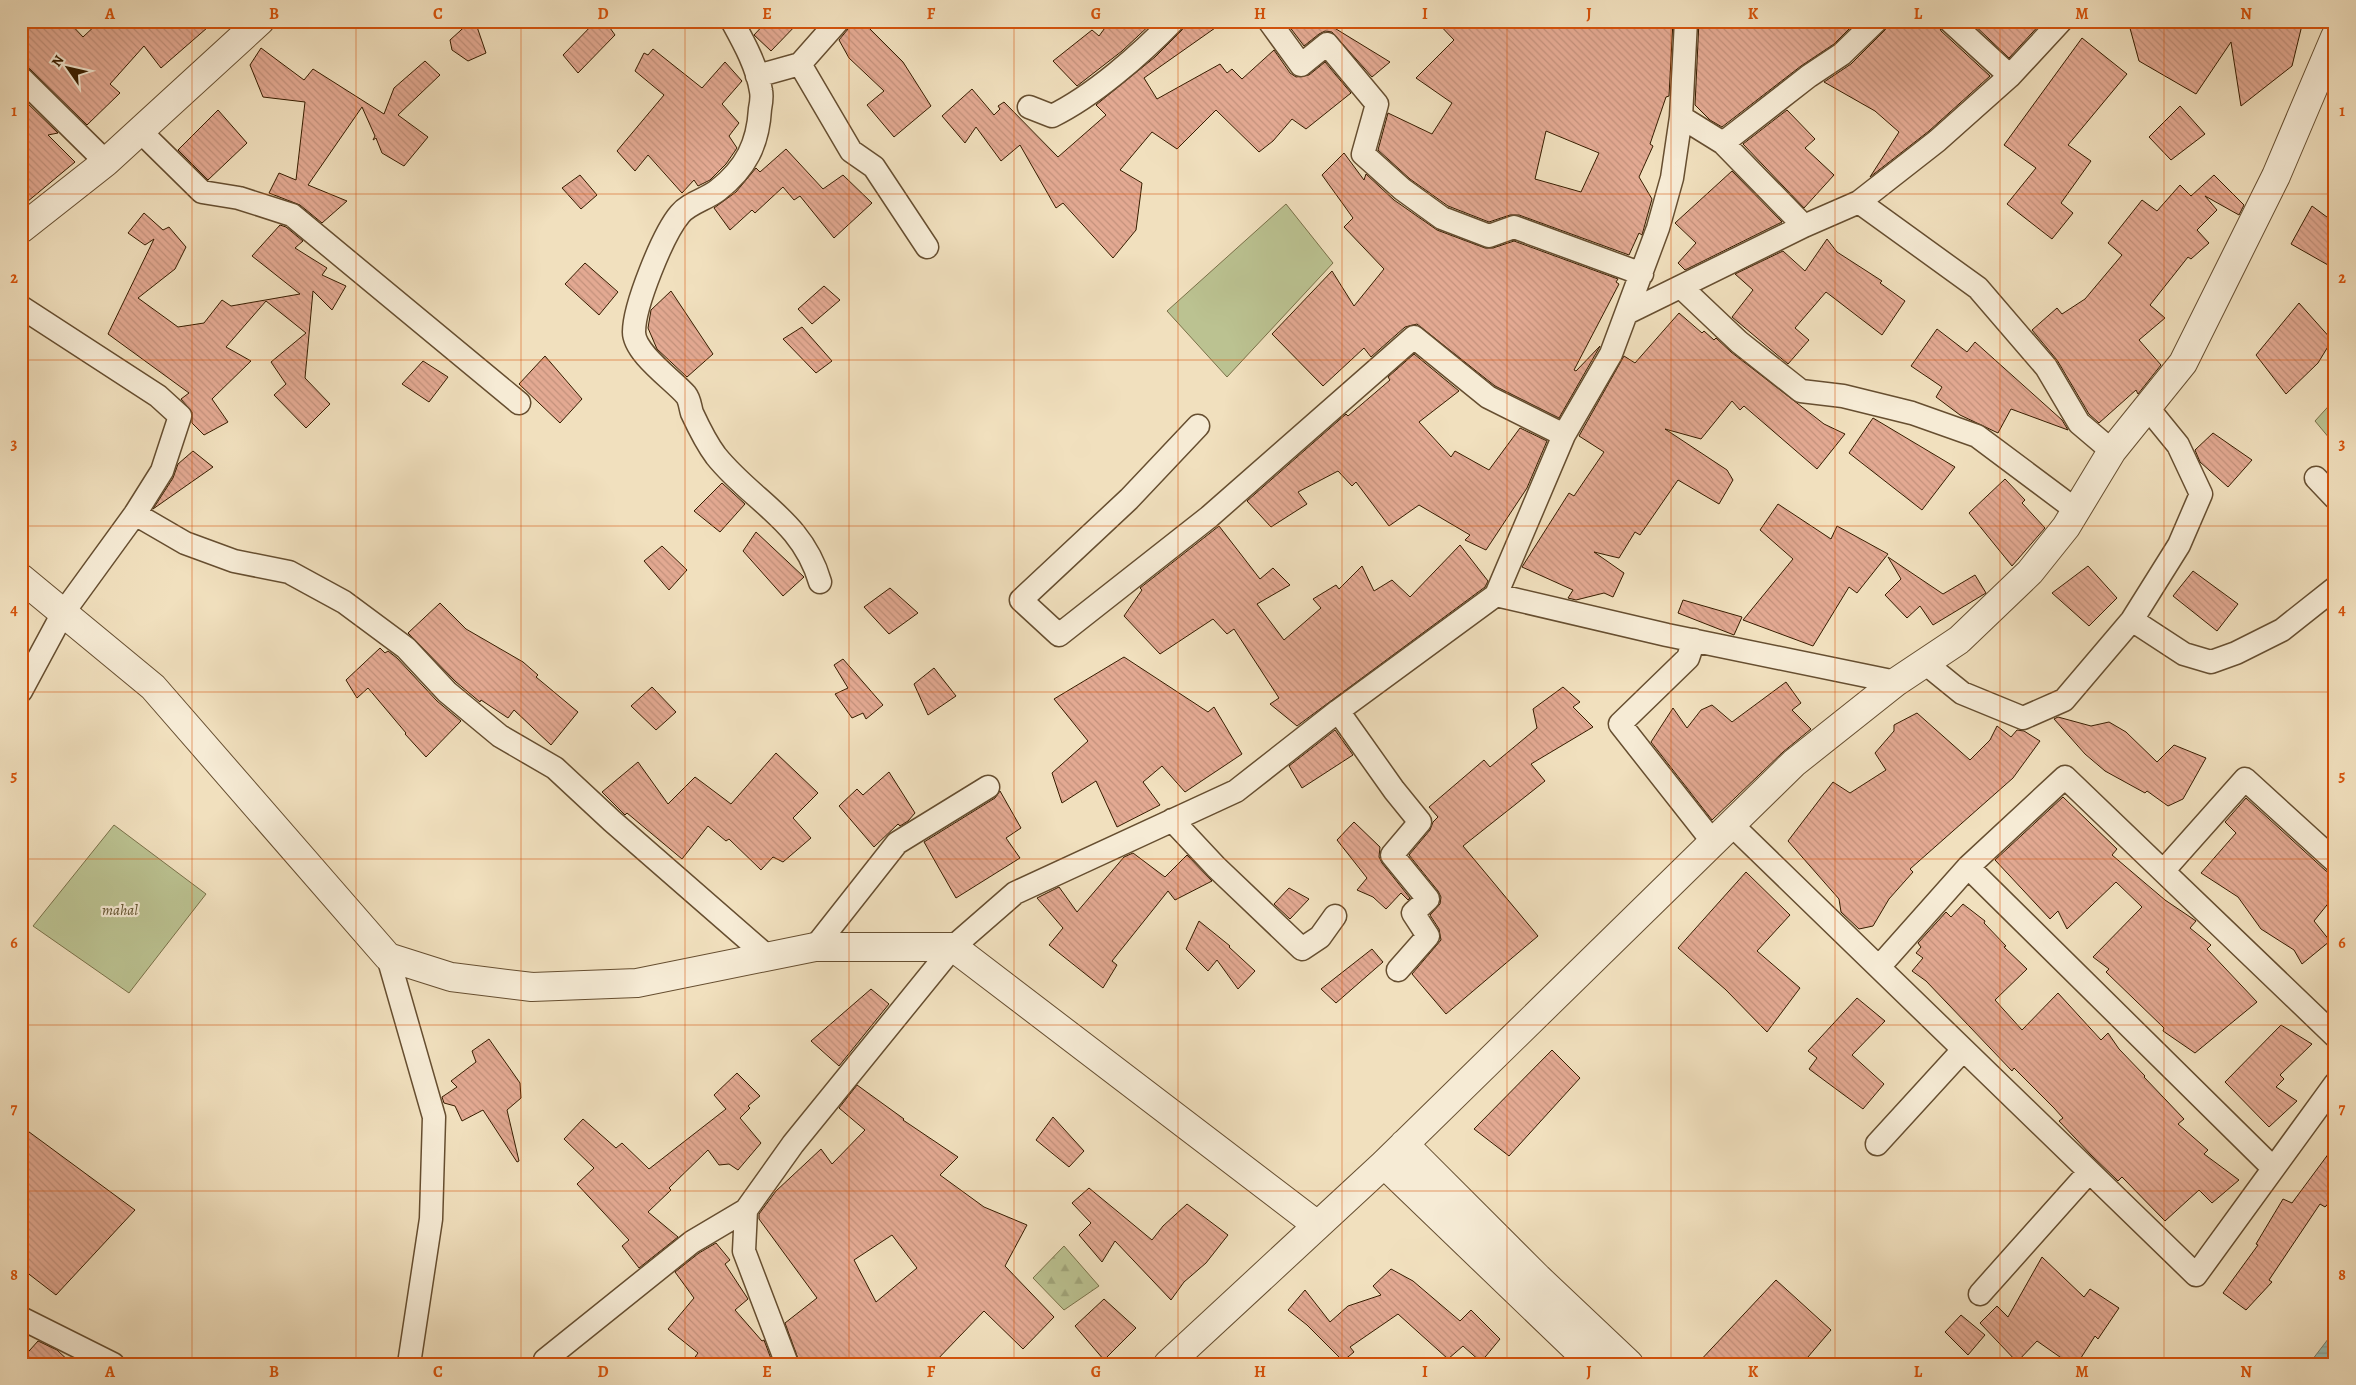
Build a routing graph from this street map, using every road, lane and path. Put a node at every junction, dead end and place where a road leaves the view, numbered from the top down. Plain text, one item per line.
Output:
1 (260, 21) edge
2 (732, 21) edge
3 (838, 21) edge
4 (1173, 21) edge
5 (1686, 21) edge
6 (1876, 21) edge
7 (1950, 21) edge
8 (2060, 21) edge
9 (1276, 23) edge
10 (2335, 37) edge
11 (800, 64) junction
12 (757, 76) junction
13 (2010, 76) junction
14 (21, 78) edge
15 (1029, 107) dead end
16 (1681, 117) junction
17 (140, 131) junction
18 (1723, 143) junction
19 (106, 162) junction
20 (1859, 202) junction
21 (1804, 226) junction
22 (21, 229) edge
23 (927, 247) dead end
24 (1642, 274) junction
25 (1682, 288) junction
26 (21, 306) edge
27 (1627, 313) junction
28 (518, 402) dead end
29 (2148, 407) junction
30 (1198, 426) dead end
31 (1564, 435) junction
32 (2112, 451) junction
33 (2316, 478) dead end
34 (2335, 498) edge
35 (2076, 510) junction
36 (135, 514) junction
37 (21, 578) edge
38 (820, 582) dead end
39 (2335, 588) edge
40 (1496, 595) junction
41 (63, 613) junction
42 (2132, 620) junction
43 (1694, 640) junction
44 (1924, 663) junction
45 (1896, 682) junction
46 (21, 691) edge
47 (1338, 712) junction
48 (988, 787) dead end
49 (1172, 820) junction
50 (1722, 833) junction
51 (2335, 861) edge
52 (1968, 867) junction
53 (2164, 870) junction
54 (1335, 916) dead end
55 (815, 947) junction
56 (953, 947) junction
57 (768, 956) junction
58 (388, 957) junction
59 (1879, 967) junction
60 (1398, 970) dead end
61 (2335, 1036) edge
62 (1963, 1050) junction
63 (2335, 1084) edge
64 (1404, 1144) junction
65 (1877, 1144) dead end
66 (1384, 1164) junction
67 (2273, 1168) junction
68 (2089, 1172) junction
69 (746, 1210) junction
70 (1317, 1225) junction
71 (1980, 1294) dead end
72 (21, 1318) edge
73 (545, 1360) dead end
74 (113, 1364) edge
75 (409, 1364) edge
76 (787, 1364) edge
77 (1168, 1364) edge
78 (1592, 1364) edge
79 (1629, 1364) edge

1 - 17 street
2 - 12 street
3 - 11 street
4 - 15 street
5 - 16 street
6 - 18 street
7 - 13 street
8 - 13 street
9 - 24 street
10 - 29 street
11 - 12 street
11 - 23 street
12 - 38 street
13 - 20 street
14 - 19 street
16 - 18 street
16 - 24 street
17 - 19 street
17 - 28 street
18 - 21 street
19 - 22 street
20 - 21 street
20 - 32 street
21 - 25 street
24 - 27 street
25 - 27 street
25 - 35 street
26 - 36 street
27 - 31 street
29 - 32 street
29 - 42 street
30 - 31 street
31 - 40 street
32 - 35 street
33 - 34 street
35 - 44 street
36 - 41 street
36 - 57 street
37 - 41 street
39 - 42 street
40 - 43 street
40 - 47 street
41 - 46 street
41 - 58 street
42 - 44 street
43 - 45 street
43 - 50 street
44 - 45 street
45 - 50 street
47 - 49 street
47 - 60 street
48 - 55 street
49 - 54 street
49 - 56 street
50 - 59 street
50 - 64 street
51 - 53 street
52 - 53 street
52 - 59 street
52 - 67 street
53 - 61 street
55 - 56 street
55 - 57 street
56 - 69 street
56 - 70 street
57 - 58 street
58 - 75 street
59 - 62 street
62 - 65 street
62 - 68 street
63 - 67 street
64 - 66 street
64 - 79 street
66 - 70 street
66 - 78 street
67 - 68 street
68 - 71 street
69 - 73 street
69 - 76 street
70 - 77 street
72 - 74 street

